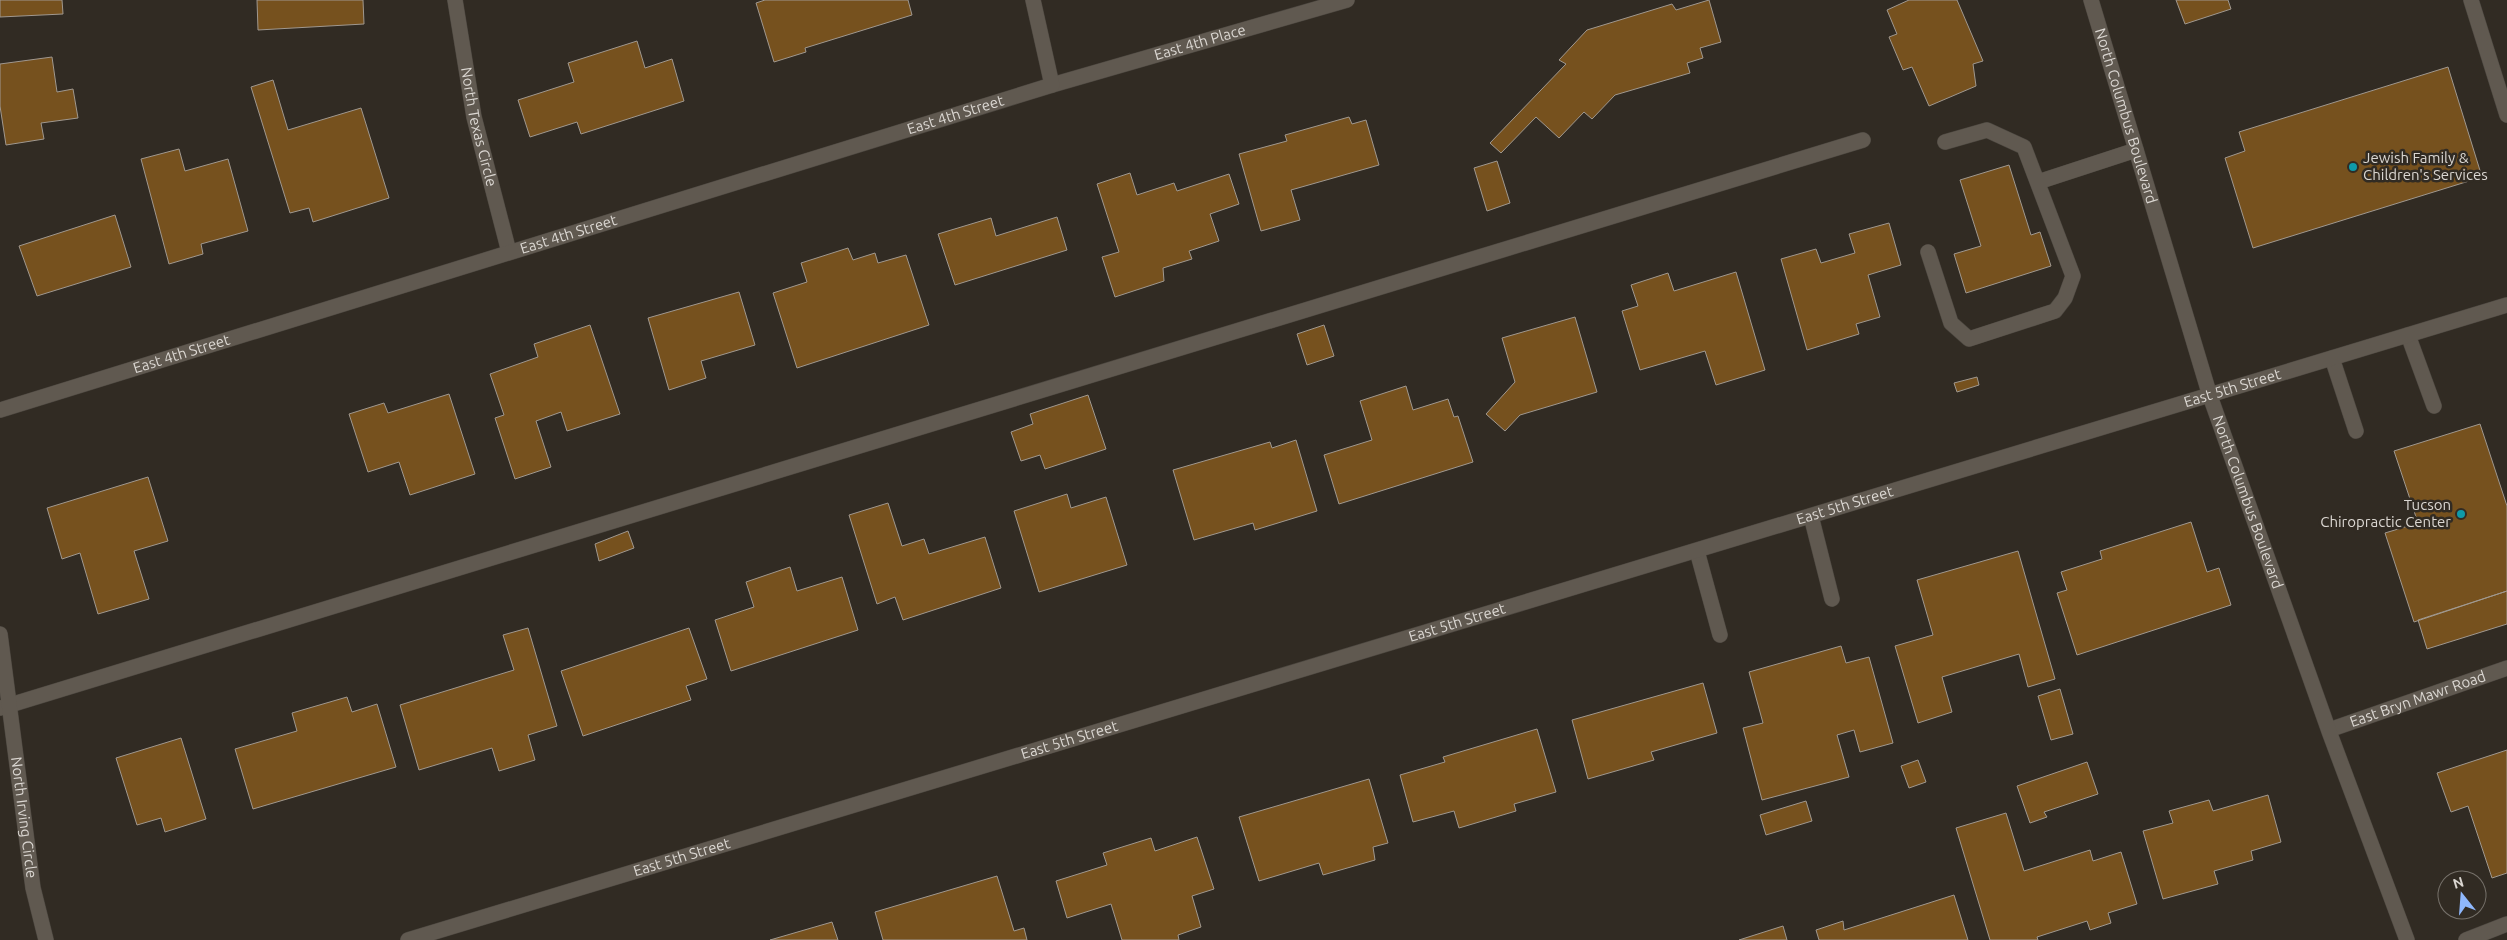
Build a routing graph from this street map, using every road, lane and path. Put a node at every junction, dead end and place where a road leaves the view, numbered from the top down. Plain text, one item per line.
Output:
1 (455, 0) edge
2 (1033, 0) edge
3 (1347, 0) edge
4 (2091, 0) edge
5 (2471, 0) edge
6 (1052, 86) junction
7 (2507, 116) edge
8 (1863, 140) dead end
9 (1944, 142) dead end
10 (2136, 150) junction
11 (2038, 182) junction
12 (509, 252) junction
13 (1928, 252) dead end
14 (2507, 305) edge
15 (2408, 335) junction
16 (2332, 358) junction
17 (2210, 396) junction
18 (2434, 406) dead end
19 (0, 410) edge
20 (2356, 431) dead end
21 (1811, 516) junction
22 (1697, 551) junction
23 (1832, 599) dead end
24 (0, 634) edge
25 (1720, 635) dead end
26 (2507, 668) edge
27 (4, 706) edge
28 (2329, 730) junction
29 (2507, 924) edge
30 (46, 940) edge
31 (408, 940) edge
32 (2406, 940) edge
33 (2466, 940) edge

1 - 12 street, North Texas Circle
2 - 6 street
3 - 6 street, East 4th Place
4 - 10 street, North Columbus Boulevard
5 - 7 street
6 - 12 street, East 4th Street
8 - 27 street
9 - 11 street
10 - 11 street
10 - 17 street, North Columbus Boulevard
11 - 13 street
12 - 19 street, East 4th Street
14 - 15 street, East 5th Street
15 - 16 street, East 5th Street
15 - 18 street
16 - 17 street, East 5th Street
16 - 20 street
17 - 21 street, East 5th Street
17 - 28 street, North Columbus Boulevard
21 - 22 street, East 5th Street
21 - 23 street
22 - 25 street
22 - 31 street, East 5th Street
24 - 27 street, North Irving Circle
26 - 28 street, East Bryn Mawr Road
27 - 30 street, North Irving Circle
28 - 32 street, North Columbus Boulevard
29 - 33 street

